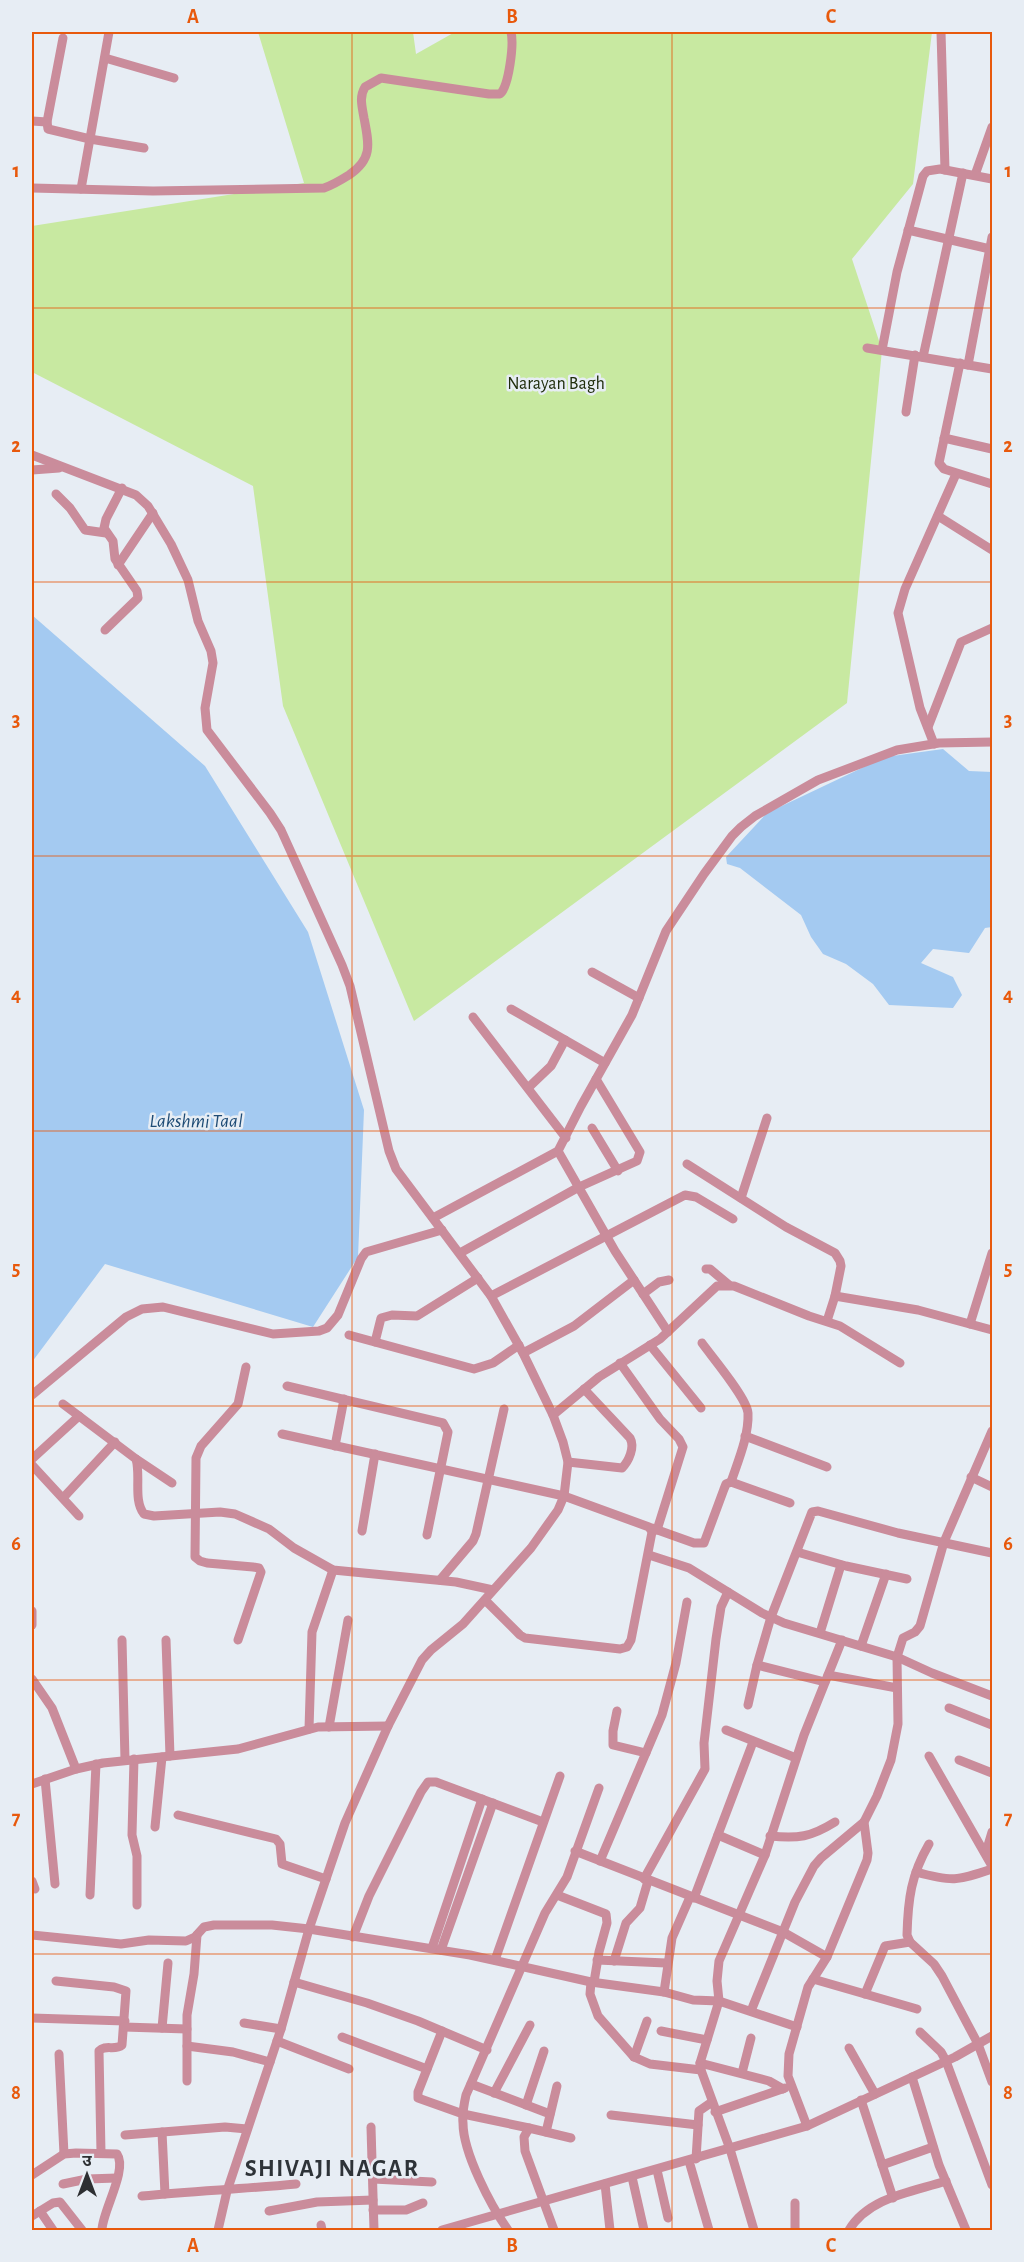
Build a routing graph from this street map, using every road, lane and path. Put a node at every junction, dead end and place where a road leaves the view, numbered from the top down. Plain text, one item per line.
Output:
1 (109, 32) edge
2 (511, 32) edge
3 (941, 32) edge
4 (63, 38) dead end
5 (105, 58) junction
6 (174, 78) dead end
7 (32, 121) edge
8 (47, 122) junction
9 (993, 127) edge
10 (90, 140) junction
11 (144, 148) dead end
12 (945, 170) junction
13 (963, 173) junction
14 (975, 176) junction
15 (993, 178) edge
16 (32, 188) edge
17 (81, 189) junction
18 (908, 230) junction
19 (993, 237) edge
20 (949, 240) junction
21 (990, 249) junction
22 (867, 348) dead end
23 (882, 350) junction
24 (919, 356) junction
25 (964, 364) junction
26 (993, 369) edge
27 (906, 412) dead end
28 (944, 438) junction
29 (993, 450) edge
30 (32, 455) edge
31 (62, 468) junction
32 (32, 470) edge
33 (956, 474) junction
34 (993, 484) edge
35 (122, 488) junction
36 (56, 494) dead end
37 (153, 513) junction
38 (938, 516) junction
39 (106, 534) junction
40 (993, 550) edge
41 (118, 565) junction
42 (993, 628) edge
43 (105, 630) dead end
44 (928, 727) junction
45 (993, 742) edge
46 (934, 744) junction
47 (592, 972) dead end
48 (639, 998) junction
49 (511, 1009) dead end
50 (473, 1017) dead end
51 (565, 1040) junction
52 (605, 1063) junction
53 (596, 1079) junction
54 (528, 1088) junction
55 (766, 1118) dead end
56 (592, 1128) dead end
57 (566, 1138) junction
58 (558, 1152) junction
59 (687, 1164) dead end
60 (618, 1171) junction
61 (579, 1188) junction
62 (741, 1198) junction
63 (433, 1218) junction
64 (733, 1219) dead end
65 (442, 1230) junction
66 (606, 1235) junction
67 (460, 1253) junction
68 (993, 1253) edge
69 (706, 1269) dead end
70 (478, 1278) junction
71 (634, 1280) junction
72 (669, 1280) dead end
73 (729, 1285) junction
74 (643, 1294) junction
75 (492, 1296) junction
76 (835, 1296) junction
77 (827, 1321) junction
78 (970, 1324) junction
79 (993, 1330) edge
80 (668, 1332) junction
81 (349, 1335) dead end
82 (375, 1342) junction
83 (702, 1343) dead end
84 (650, 1345) junction
85 (521, 1349) junction
86 (620, 1363) junction
87 (900, 1364) dead end
88 (246, 1367) dead end
89 (287, 1386) dead end
90 (584, 1389) junction
91 (32, 1395) edge
92 (344, 1398) junction
93 (63, 1404) dead end
94 (701, 1408) dead end
95 (504, 1409) dead end
96 (554, 1415) junction
97 (79, 1416) junction
98 (993, 1431) edge
99 (282, 1434) dead end
100 (745, 1436) junction
101 (115, 1442) junction
102 (335, 1446) junction
103 (375, 1454) junction
104 (32, 1459) edge
105 (136, 1460) junction
106 (568, 1462) junction
107 (32, 1465) edge
108 (827, 1467) dead end
109 (440, 1469) junction
110 (971, 1477) junction
111 (490, 1480) junction
112 (731, 1482) junction
113 (172, 1483) dead end
114 (993, 1486) edge
115 (564, 1496) junction
116 (63, 1498) junction
117 (790, 1503) dead end
118 (195, 1514) junction
119 (79, 1516) dead end
120 (653, 1528) junction
121 (362, 1531) dead end
122 (427, 1535) dead end
123 (944, 1542) junction
124 (797, 1552) junction
125 (993, 1553) edge
126 (649, 1555) junction
127 (841, 1565) junction
128 (333, 1570) junction
129 (886, 1574) junction
130 (907, 1579) dead end
131 (440, 1580) junction
132 (493, 1590) junction
133 (728, 1592) junction
134 (485, 1600) junction
135 (687, 1602) dead end
136 (32, 1611) edge
137 (771, 1617) junction
138 (348, 1620) dead end
139 (32, 1625) edge
140 (820, 1633) junction
141 (122, 1640) dead end
142 (166, 1640) dead end
143 (238, 1640) dead end
144 (842, 1640) junction
145 (861, 1646) junction
146 (897, 1657) junction
147 (757, 1665) junction
148 (32, 1679) edge
149 (827, 1679) junction
150 (897, 1688) junction
151 (993, 1696) edge
152 (748, 1705) dead end
153 (949, 1707) dead end
154 (617, 1711) dead end
155 (993, 1725) edge
156 (388, 1726) junction
157 (329, 1727) junction
158 (309, 1729) junction
159 (726, 1730) dead end
160 (753, 1742) junction
161 (646, 1754) junction
162 (166, 1756) junction
163 (929, 1756) dead end
164 (796, 1758) junction
165 (130, 1760) junction
166 (959, 1760) dead end
167 (96, 1764) junction
168 (76, 1769) junction
169 (993, 1773) edge
170 (560, 1776) dead end
171 (45, 1779) junction
172 (32, 1784) edge
173 (599, 1788) dead end
174 (482, 1799) junction
175 (493, 1803) junction
176 (178, 1815) dead end
177 (543, 1822) junction
178 (835, 1822) dead end
179 (864, 1822) junction
180 (155, 1827) dead end
181 (993, 1832) edge
182 (718, 1834) junction
183 (770, 1836) junction
184 (929, 1844) dead end
185 (575, 1851) junction
186 (986, 1852) junction
187 (765, 1855) junction
188 (462, 1859) junction
189 (600, 1861) junction
190 (472, 1862) junction
191 (993, 1867) edge
192 (916, 1872) junction
193 (326, 1879) junction
194 (646, 1880) junction
195 (56, 1884) dead end
196 (90, 1895) dead end
197 (557, 1895) junction
198 (692, 1898) junction
199 (137, 1905) dead end
200 (739, 1916) junction
201 (309, 1929) junction
202 (783, 1932) junction
203 (32, 1935) edge
204 (197, 1935) junction
205 (353, 1936) junction
206 (910, 1942) junction
207 (436, 1949) junction
208 (827, 1957) junction
209 (495, 1960) junction
210 (597, 1960) junction
211 (614, 1961) junction
212 (168, 1963) dead end
213 (666, 1963) junction
214 (524, 1966) junction
215 (813, 1979) junction
216 (56, 1980) dead end
217 (294, 1982) junction
218 (593, 1982) junction
219 (664, 1992) junction
220 (865, 1994) junction
221 (719, 2001) junction
222 (917, 2009) dead end
223 (751, 2011) junction
224 (32, 2018) edge
225 (647, 2020) dead end
226 (244, 2023) dead end
227 (124, 2024) junction
228 (530, 2025) dead end
229 (797, 2027) junction
230 (162, 2028) junction
231 (187, 2029) junction
232 (281, 2029) junction
233 (442, 2031) junction
234 (661, 2031) dead end
235 (920, 2032) dead end
236 (993, 2036) edge
237 (342, 2037) dead end
238 (751, 2038) dead end
239 (707, 2040) junction
240 (277, 2041) junction
241 (978, 2044) junction
242 (187, 2046) junction
243 (849, 2048) dead end
244 (487, 2050) junction
245 (544, 2051) dead end
246 (59, 2054) dead end
247 (634, 2057) junction
248 (946, 2061) junction
249 (270, 2062) junction
250 (701, 2067) junction
251 (349, 2069) dead end
252 (427, 2069) junction
253 (742, 2073) junction
254 (912, 2077) junction
255 (187, 2081) dead end
256 (993, 2082) edge
257 (471, 2084) junction
258 (557, 2086) dead end
259 (787, 2087) junction
260 (494, 2093) junction
261 (874, 2094) junction
262 (861, 2100) junction
263 (712, 2102) junction
264 (526, 2105) junction
265 (715, 2112) junction
266 (463, 2114) junction
267 (550, 2114) junction
268 (611, 2115) dead end
269 (698, 2125) junction
270 (807, 2126) junction
271 (371, 2127) dead end
272 (529, 2128) junction
273 (247, 2129) junction
274 (162, 2132) junction
275 (546, 2132) junction
276 (125, 2135) dead end
277 (571, 2138) dead end
278 (933, 2147) junction
279 (730, 2149) junction
280 (101, 2153) junction
281 (64, 2154) junction
282 (692, 2160) junction
283 (882, 2165) junction
284 (657, 2170) junction
285 (32, 2175) edge
286 (632, 2177) junction
287 (117, 2178) junction
288 (372, 2179) junction
289 (946, 2181) junction
290 (432, 2182) dead end
291 (63, 2184) dead end
292 (296, 2184) dead end
293 (605, 2184) junction
294 (993, 2185) edge
295 (227, 2191) junction
296 (165, 2194) junction
297 (142, 2196) dead end
298 (893, 2198) junction
299 (542, 2202) junction
300 (423, 2203) dead end
301 (795, 2203) dead end
302 (373, 2205) junction
303 (269, 2211) dead end
304 (36, 2214) edge
305 (497, 2215) junction
306 (668, 2218) dead end
307 (475, 2226) edge
308 (53, 2230) edge
309 (82, 2230) edge
310 (102, 2230) edge
311 (218, 2230) edge
312 (374, 2230) edge
313 (442, 2230) edge
314 (508, 2230) edge
315 (554, 2230) edge
316 (610, 2230) edge
317 (644, 2230) edge
318 (709, 2230) edge
319 (754, 2230) edge
320 (795, 2230) edge
321 (849, 2230) edge
322 (966, 2230) edge

1 - 5 street
2 - 17 street
3 - 12 street
4 - 8 street
5 - 6 street
5 - 10 street
7 - 8 street
8 - 10 street
9 - 14 street
10 - 11 street
10 - 17 street
12 - 13 street
12 - 18 street
13 - 14 street
13 - 20 street
14 - 15 street
16 - 17 street
18 - 20 street
18 - 23 street
19 - 21 street
20 - 21 street
20 - 24 street
21 - 25 street
22 - 23 street
23 - 24 street
24 - 25 street
24 - 27 street
25 - 26 street
25 - 28 street
28 - 29 street
28 - 33 street
30 - 31 street
31 - 32 street
31 - 35 street
33 - 34 street
33 - 38 street
35 - 37 street
35 - 39 street
36 - 39 street
37 - 41 street
37 - 63 street
38 - 40 street
38 - 44 street
39 - 41 street
41 - 43 street
42 - 44 street
44 - 46 street
45 - 46 street
46 - 48 street
47 - 48 street
48 - 52 street
49 - 51 street
50 - 54 street
51 - 52 street
51 - 54 street
52 - 53 street
53 - 57 street
53 - 60 street
54 - 57 street
55 - 62 street
56 - 60 street
57 - 58 street
58 - 61 street
58 - 63 street
59 - 62 street
60 - 61 street
61 - 66 street
61 - 67 street
62 - 76 street
63 - 65 street
64 - 66 street
65 - 67 street
65 - 91 street
66 - 71 street
66 - 75 street
67 - 70 street
68 - 78 street
69 - 73 street
70 - 75 street
70 - 82 street
71 - 74 street
71 - 85 street
72 - 74 street
73 - 77 street
73 - 80 street
74 - 80 street
75 - 85 street
76 - 77 street
76 - 78 street
77 - 87 street
78 - 79 street
80 - 84 street
81 - 82 street
82 - 85 street
83 - 100 street
84 - 86 street
84 - 94 street
85 - 96 street
86 - 90 street
86 - 120 street
88 - 118 street
89 - 92 street
90 - 96 street
90 - 106 street
92 - 102 street
92 - 109 street
93 - 97 street
95 - 111 street
96 - 106 street
97 - 101 street
97 - 104 street
98 - 110 street
99 - 102 street
100 - 108 street
100 - 112 street
101 - 105 street
101 - 116 street
102 - 103 street
103 - 109 street
103 - 121 street
105 - 113 street
105 - 118 street
106 - 115 street
107 - 116 street
109 - 111 street
109 - 122 street
110 - 114 street
110 - 123 street
111 - 115 street
111 - 131 street
112 - 117 street
112 - 120 street
115 - 120 street
115 - 132 street
116 - 119 street
118 - 128 street
118 - 143 street
120 - 126 street
123 - 124 street
123 - 125 street
123 - 146 street
124 - 127 street
124 - 137 street
126 - 133 street
126 - 134 street
127 - 129 street
127 - 140 street
128 - 131 street
128 - 158 street
129 - 130 street
129 - 145 street
131 - 132 street
132 - 134 street
133 - 137 street
133 - 194 street
134 - 156 street
135 - 161 street
136 - 139 street
137 - 140 street
137 - 147 street
138 - 157 street
140 - 144 street
141 - 165 street
142 - 162 street
144 - 145 street
144 - 149 street
145 - 146 street
146 - 150 street
146 - 151 street
147 - 149 street
147 - 152 street
148 - 168 street
149 - 150 street
149 - 164 street
150 - 179 street
153 - 155 street
154 - 161 street
156 - 157 street
156 - 193 street
157 - 158 street
158 - 162 street
159 - 160 street
160 - 164 street
160 - 182 street
161 - 189 street
162 - 165 street
162 - 180 street
163 - 186 street
164 - 183 street
165 - 167 street
165 - 199 street
166 - 169 street
167 - 168 street
167 - 196 street
168 - 171 street
170 - 177 street
171 - 172 street
171 - 195 street
173 - 185 street
174 - 175 street
174 - 188 street
174 - 205 street
175 - 177 street
175 - 190 street
176 - 193 street
177 - 209 street
178 - 183 street
179 - 202 street
179 - 208 street
181 - 186 street
182 - 187 street
182 - 198 street
183 - 187 street
184 - 192 street
185 - 189 street
185 - 197 street
186 - 191 street
187 - 200 street
188 - 190 street
188 - 207 street
189 - 194 street
190 - 207 street
191 - 192 street
192 - 206 street
193 - 201 street
194 - 198 street
194 - 211 street
197 - 210 street
197 - 214 street
198 - 200 street
198 - 213 street
200 - 202 street
200 - 221 street
201 - 204 street
201 - 205 street
201 - 217 street
202 - 208 street
202 - 223 street
203 - 204 street
204 - 231 street
205 - 207 street
206 - 220 street
206 - 241 street
207 - 209 street
208 - 215 street
209 - 214 street
210 - 211 street
210 - 218 street
211 - 213 street
212 - 230 street
213 - 219 street
214 - 218 street
214 - 244 street
215 - 220 street
215 - 229 street
216 - 227 street
217 - 232 street
217 - 233 street
218 - 219 street
218 - 247 street
219 - 221 street
220 - 222 street
221 - 223 street
221 - 239 street
223 - 229 street
224 - 227 street
225 - 247 street
226 - 232 street
227 - 230 street
227 - 280 street
228 - 260 street
229 - 259 street
230 - 231 street
231 - 242 street
232 - 240 street
233 - 244 street
233 - 252 street
234 - 239 street
235 - 248 street
236 - 241 street
237 - 252 street
238 - 253 street
239 - 250 street
240 - 249 street
240 - 251 street
241 - 248 street
241 - 256 street
242 - 249 street
242 - 255 street
243 - 261 street
244 - 257 street
245 - 264 street
246 - 281 street
247 - 250 street
248 - 254 street
248 - 294 street
249 - 273 street
250 - 253 street
250 - 263 street
252 - 266 street
253 - 259 street
254 - 261 street
254 - 278 street
257 - 260 street
257 - 266 street
258 - 267 street
259 - 265 street
259 - 270 street
260 - 264 street
261 - 262 street
262 - 270 street
262 - 283 street
263 - 265 street
263 - 269 street
264 - 267 street
265 - 279 street
266 - 272 street
266 - 305 street
267 - 275 street
268 - 269 street
269 - 282 street
270 - 279 street
271 - 288 street
272 - 275 street
272 - 299 street
273 - 274 street
273 - 295 street
274 - 276 street
274 - 296 street
275 - 277 street
278 - 283 street
278 - 289 street
279 - 282 street
279 - 319 street
280 - 281 street
280 - 287 street
281 - 285 street
282 - 284 street
282 - 318 street
283 - 298 street
284 - 286 street
284 - 306 street
286 - 293 street
286 - 317 street
287 - 291 street
287 - 310 street
288 - 290 street
288 - 302 street
289 - 298 street
289 - 322 street
292 - 295 street
293 - 299 street
293 - 316 street
295 - 296 street
295 - 311 street
296 - 297 street
298 - 321 street
299 - 305 street
299 - 315 street
300 - 302 street
301 - 320 street
302 - 303 street
302 - 312 street
304 - 308 street
304 - 309 street
305 - 307 street
305 - 314 street
307 - 313 street

